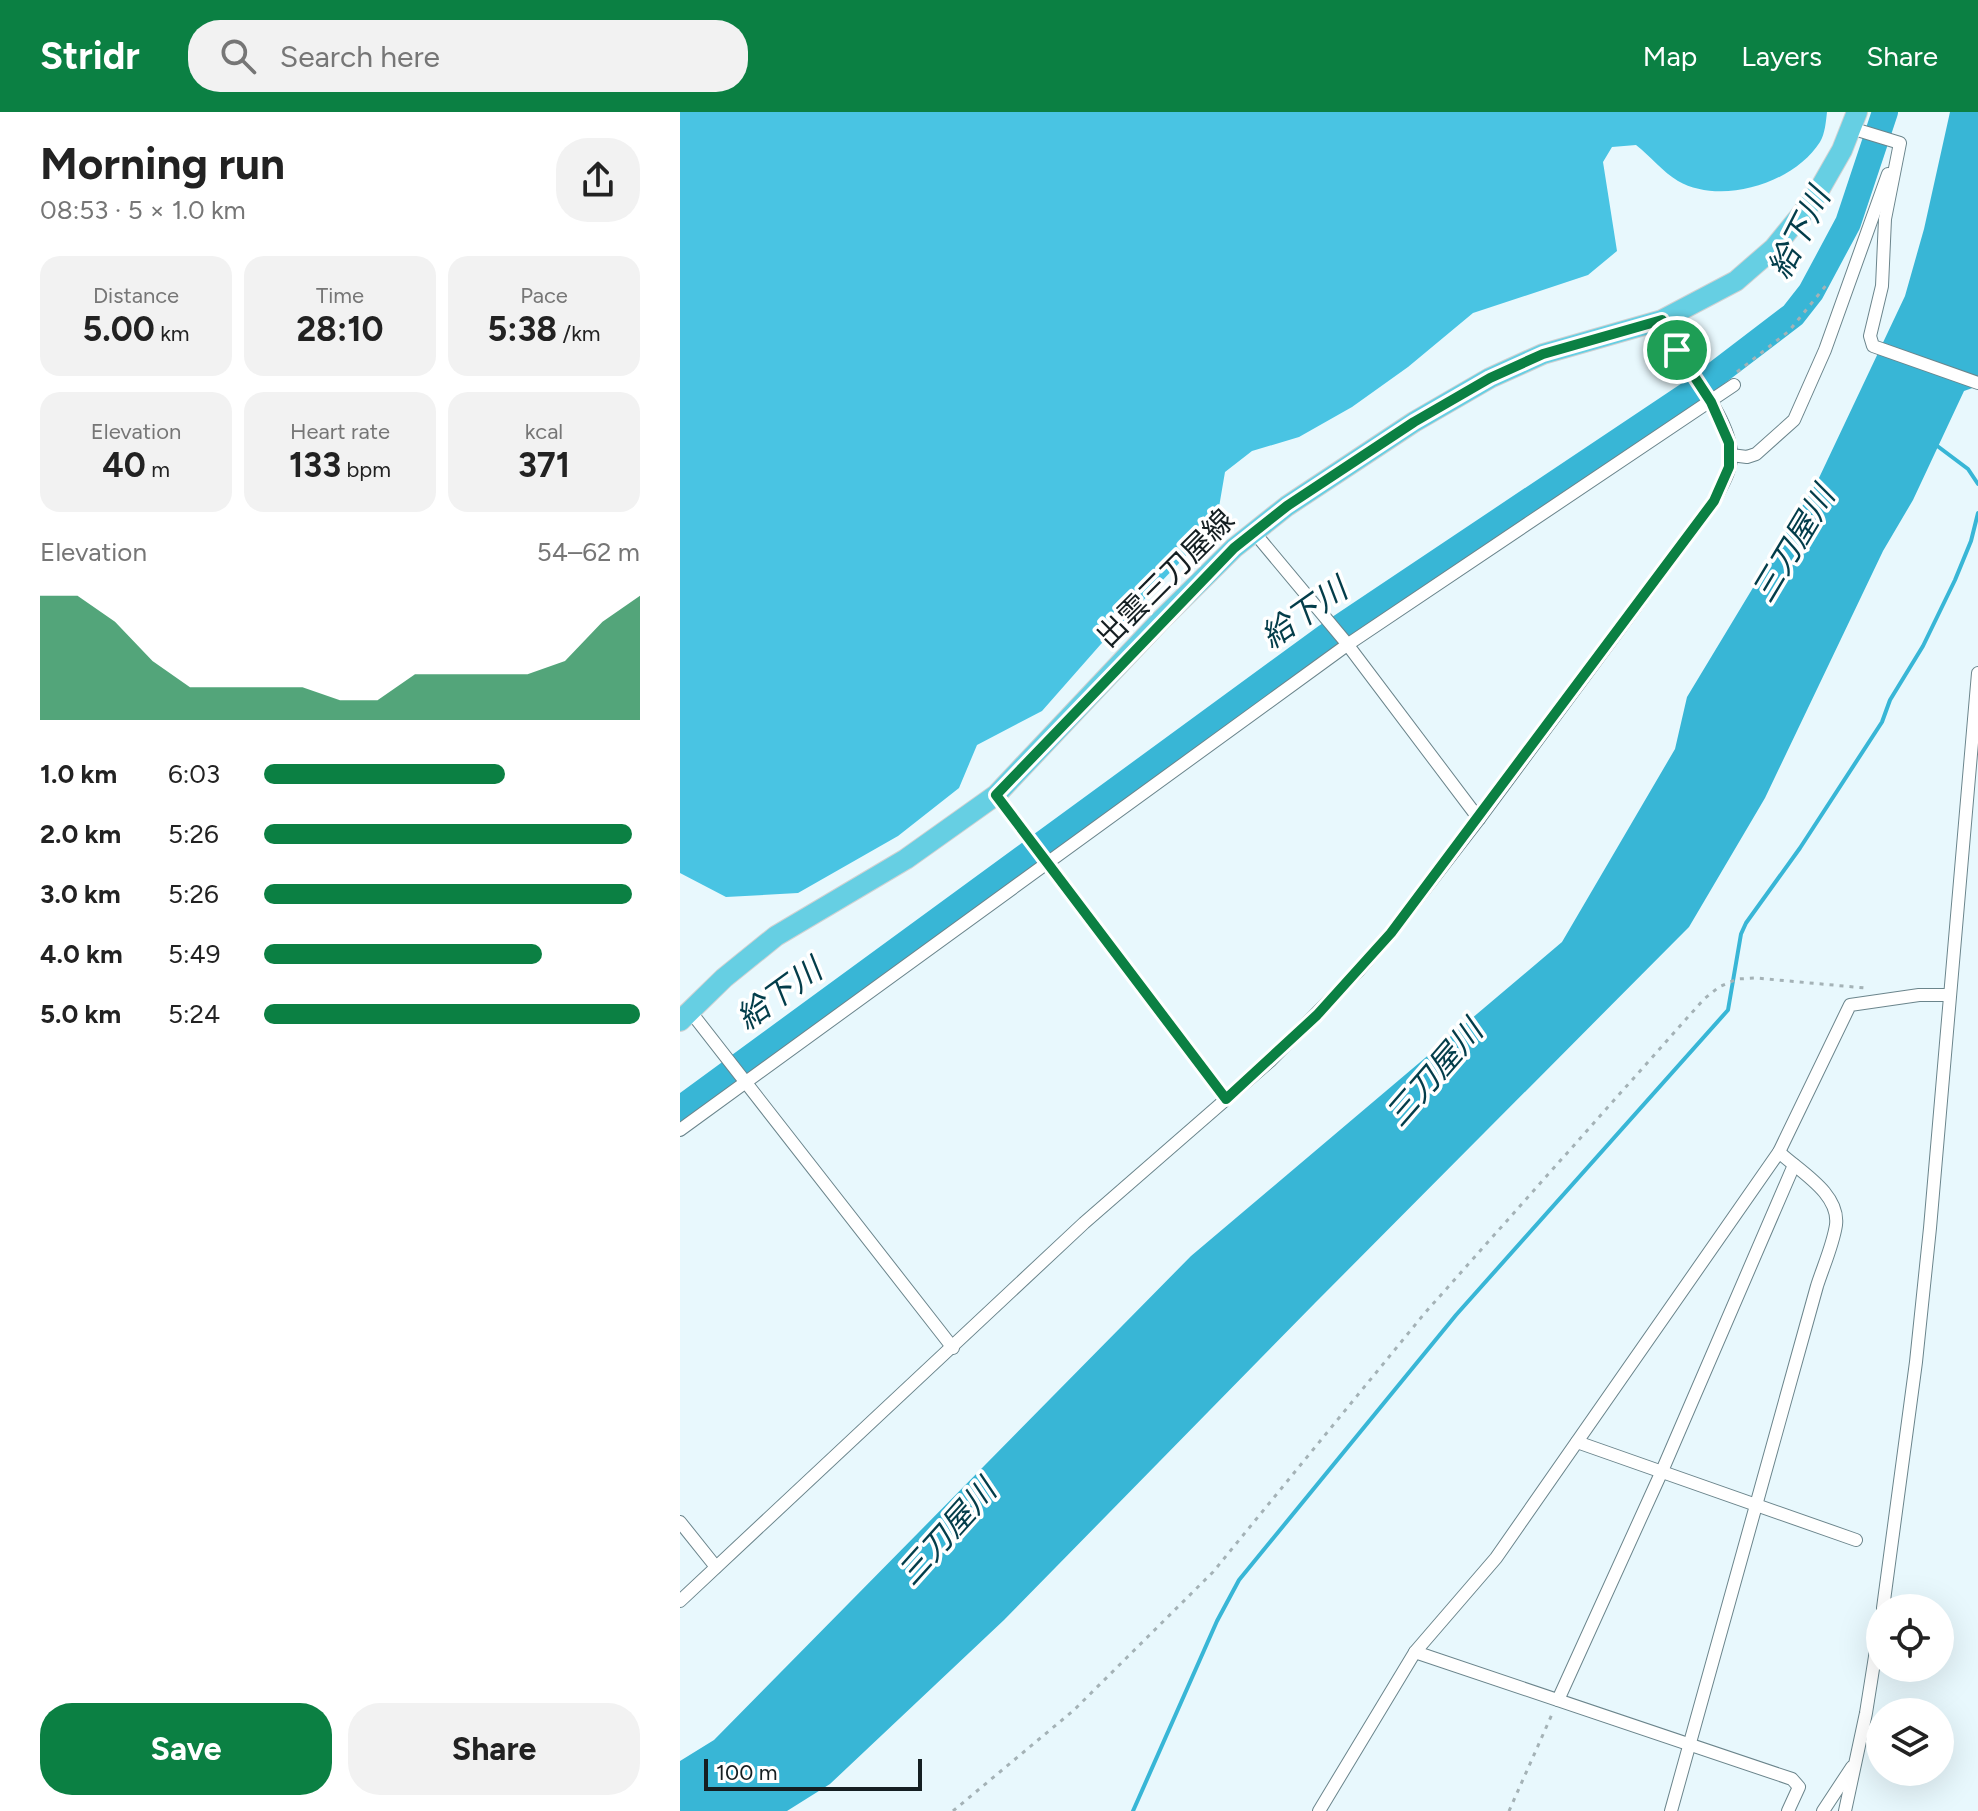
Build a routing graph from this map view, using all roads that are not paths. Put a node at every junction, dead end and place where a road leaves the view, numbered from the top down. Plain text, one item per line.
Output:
1 (1858, 124) edge
2 (1895, 161) junction
3 (1662, 320) junction
4 (1978, 383) edge
5 (1729, 388) road end
6 (1710, 400) junction
7 (1731, 455) junction
8 (1253, 531) junction
9 (1345, 643) junction
10 (1978, 673) edge
11 (996, 795) junction
12 (1479, 819) junction
13 (1044, 861) junction
14 (1949, 995) junction
15 (685, 1016) edge
16 (744, 1080) junction
17 (1226, 1099) junction
18 (680, 1130) edge
19 (1779, 1152) junction
20 (1794, 1165) junction
21 (953, 1348) junction
22 (1577, 1442) junction
23 (1662, 1471) junction
24 (1757, 1504) junction
25 (680, 1522) edge
26 (1856, 1540) dead end
27 (716, 1567) junction
28 (1885, 1594) edge
29 (680, 1601) edge
30 (1415, 1652) junction
31 (1870, 1682) edge
32 (1558, 1700) junction
33 (1690, 1744) junction
34 (1856, 1761) junction
35 (1319, 1811) edge
36 (1671, 1811) edge
37 (1788, 1811) edge
38 (1823, 1811) edge
39 (1845, 1811) edge

1 - 2 street
1 - 3 main road, 出雲三刀屋線
2 - 4 street
2 - 7 street
3 - 6 street
3 - 8 main road, 出雲三刀屋線
5 - 6 street
6 - 7 street
6 - 9 street
7 - 12 street
8 - 9 street
8 - 11 main road, 出雲三刀屋線
9 - 12 street
9 - 13 street
10 - 14 street
11 - 13 street
11 - 15 main road, 出雲三刀屋線
12 - 17 street
13 - 16 street
13 - 17 street
14 - 19 street
14 - 28 street
15 - 16 street
16 - 18 street
16 - 21 street
17 - 21 street
19 - 20 street
19 - 22 street
20 - 23 street
20 - 24 street
21 - 27 street
22 - 23 street
22 - 30 street
23 - 24 street
23 - 32 street
24 - 26 street
24 - 33 street
25 - 27 street
27 - 29 street
30 - 32 street
30 - 35 street
31 - 34 street
32 - 33 street
33 - 36 street
33 - 37 street
34 - 38 street
34 - 39 street

